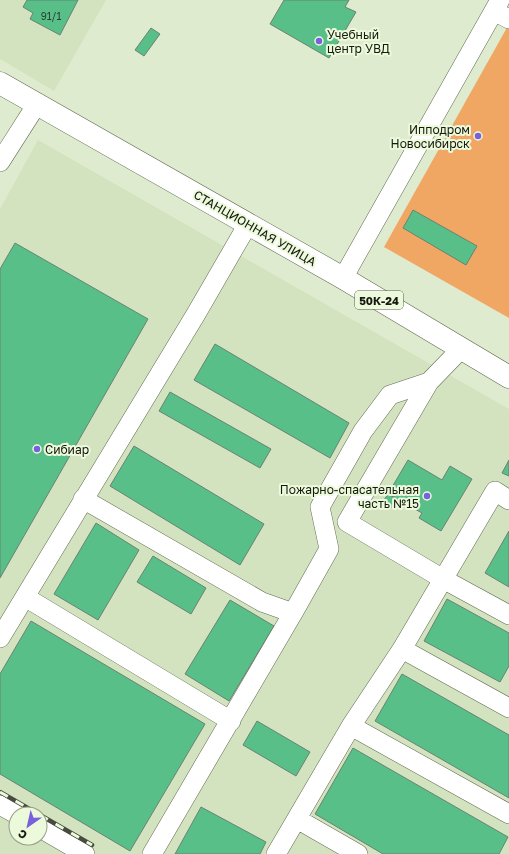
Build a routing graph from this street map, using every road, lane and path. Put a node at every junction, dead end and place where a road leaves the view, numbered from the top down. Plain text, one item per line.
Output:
1 (501, 10) edge
2 (0, 83) edge
3 (37, 104) junction
4 (0, 162) edge
5 (248, 224) junction
6 (343, 278) junction
7 (461, 348) junction
8 (509, 377) edge
9 (429, 382) junction
10 (83, 499) junction
11 (509, 500) edge
12 (443, 579) junction
13 (25, 597) junction
14 (293, 613) junction
15 (509, 615) edge
16 (0, 638) edge
17 (402, 649) junction
18 (509, 708) edge
19 (231, 721) junction
20 (351, 726) junction
21 (509, 814) edge
22 (297, 819) junction
23 (48, 833) edge
24 (85, 854) edge
25 (152, 854) edge
26 (276, 854) edge
27 (358, 854) edge

1 - 6 street
2 - 3 main road, СТАНЦИОННАЯ УЛИЦА / 50К-24
3 - 4 street
3 - 5 main road, СТАНЦИОННАЯ УЛИЦА / 50К-24
5 - 6 main road, СТАНЦИОННАЯ УЛИЦА / 50К-24
5 - 10 street
6 - 7 main road, СТАНЦИОННАЯ УЛИЦА / 50К-24
7 - 8 main road, СТАНЦИОННАЯ УЛИЦА / 50К-24
7 - 9 street
9 - 12 street
9 - 14 street
10 - 13 street
10 - 14 street
11 - 12 street
12 - 15 street
12 - 17 street
13 - 16 street
13 - 19 street
14 - 19 street
17 - 18 street
17 - 20 street
19 - 25 street
20 - 21 street
20 - 22 street
22 - 26 street
22 - 27 street
23 - 24 street

